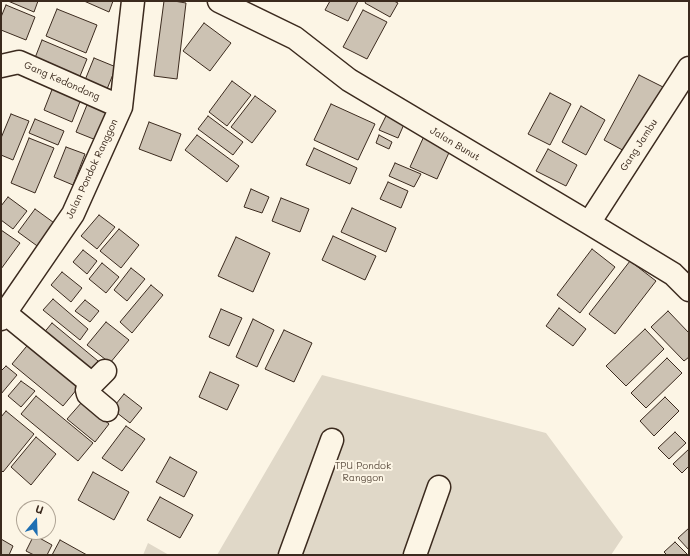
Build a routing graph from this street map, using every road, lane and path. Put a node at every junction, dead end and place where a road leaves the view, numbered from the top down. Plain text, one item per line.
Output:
1 (133, 1) edge
2 (219, 1) edge
3 (1, 66) edge
4 (689, 68) edge
5 (121, 107) junction
6 (589, 223) junction
7 (689, 290) edge
8 (3, 316) edge
9 (106, 410) dead end
10 (332, 440) dead end
11 (440, 487) dead end
12 (290, 555) edge
13 (415, 555) edge

1 - 5 street, Jalan Pondok Ranggon
2 - 6 street, Jalan Bunut
3 - 5 street, Gang Kedondong
4 - 6 street, Gang Jambu
5 - 8 street, Jalan Pondok Ranggon
6 - 7 street, Jalan Bunut
8 - 9 street
10 - 12 street
11 - 13 street

